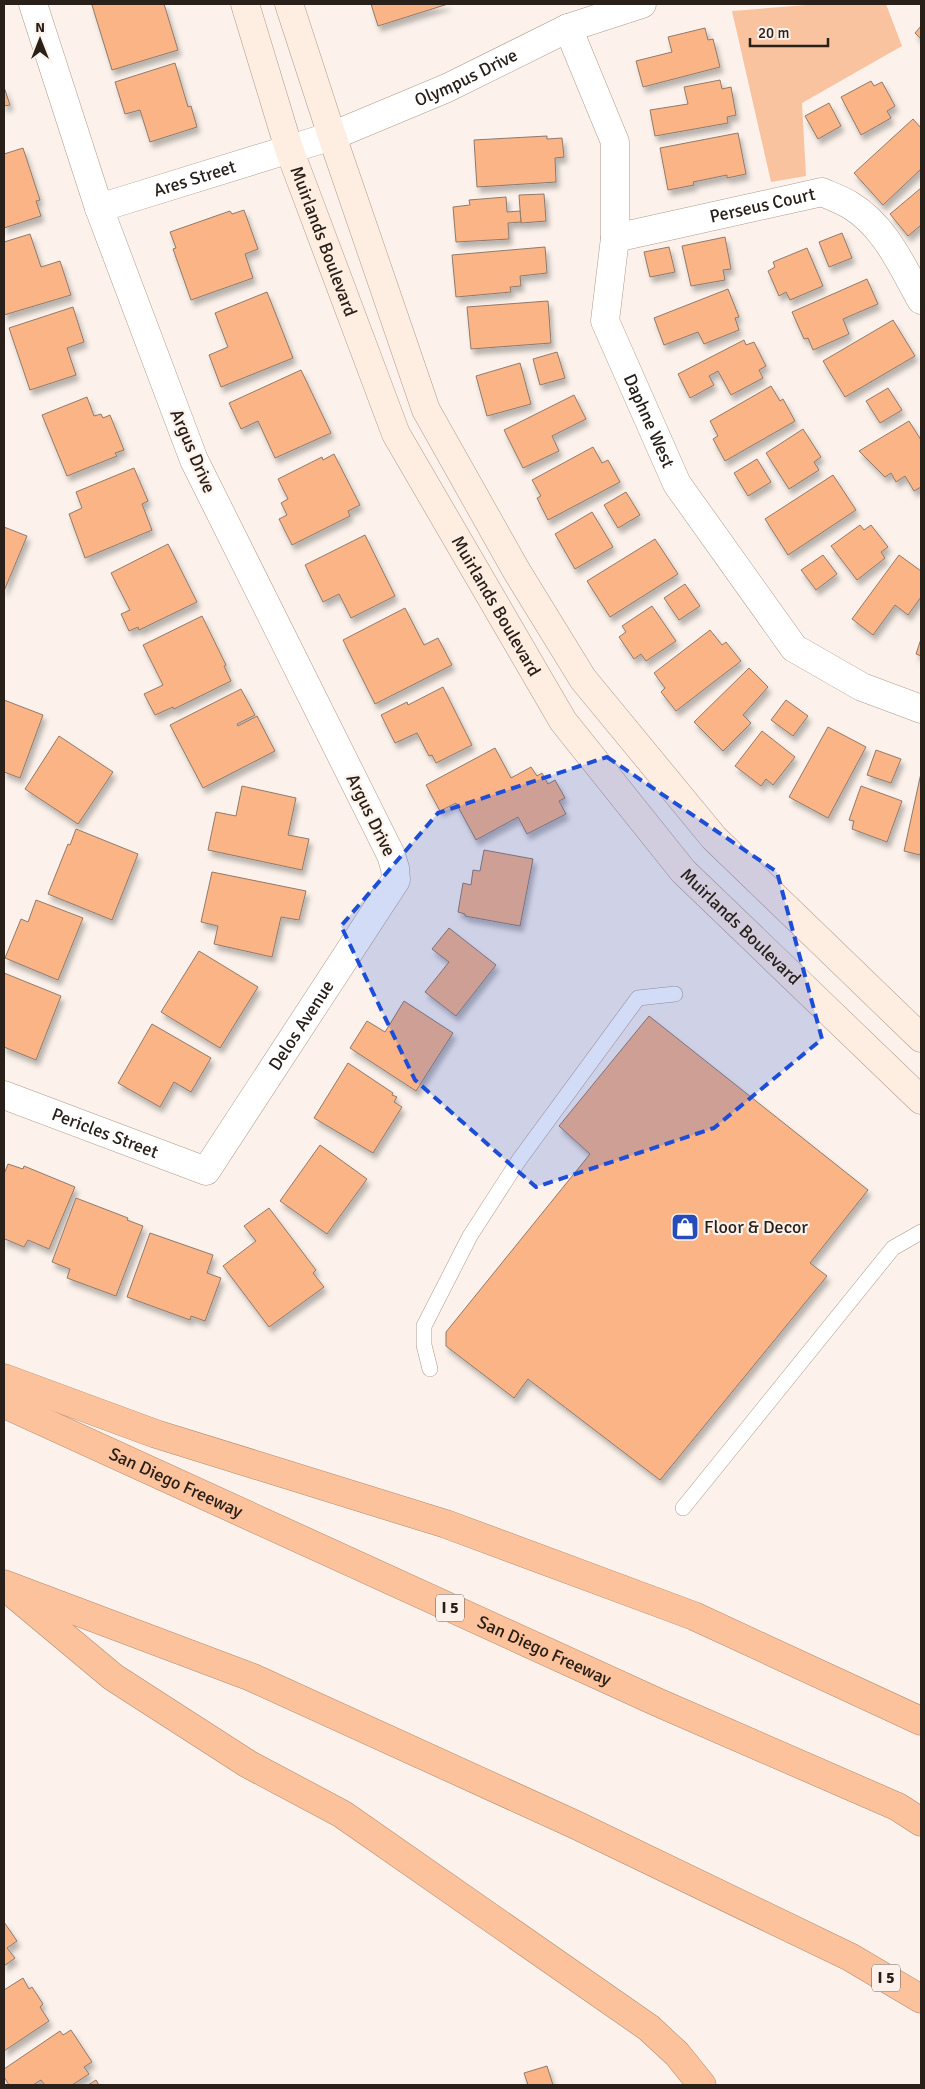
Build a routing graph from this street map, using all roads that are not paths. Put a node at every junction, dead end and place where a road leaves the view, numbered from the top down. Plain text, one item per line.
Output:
1 (33, 4) edge
2 (245, 4) edge
3 (289, 4) edge
4 (642, 4) edge
5 (568, 28) junction
6 (332, 136) junction
7 (290, 148) junction
8 (99, 208) junction
9 (615, 238) junction
10 (921, 300) edge
11 (921, 709) edge
12 (396, 880) joint
13 (675, 994) dead end
14 (921, 1038) edge
15 (4, 1095) edge
16 (921, 1100) edge
17 (206, 1171) joint
18 (921, 1232) edge
19 (430, 1369) dead end
20 (4, 1378) edge
21 (4, 1404) edge
22 (683, 1508) dead end
23 (4, 1585) edge
24 (921, 1720) edge
25 (913, 1816) edge
26 (921, 1999) edge
27 (702, 2085) edge

1 - 8 street, Argus Drive
2 - 7 main road, Muirlands Boulevard
3 - 6 main road, Muirlands Boulevard
4 - 5 street, Olympus Drive
5 - 6 street, Olympus Drive
5 - 9 street, Daphne West
6 - 7 street, Olympus Drive
6 - 14 main road, Muirlands Boulevard
7 - 8 street, Ares Street
7 - 16 main road, Muirlands Boulevard
8 - 12 street, Argus Drive
9 - 10 street, Perseus Court
9 - 11 street, Daphne West
12 - 17 street, Delos Avenue
13 - 19 lane
15 - 17 street, Pericles Street
18 - 22 lane
20 - 24 highway
21 - 25 highway, San Diego Freeway / I 5
23 - 26 highway, I 5
23 - 27 highway

